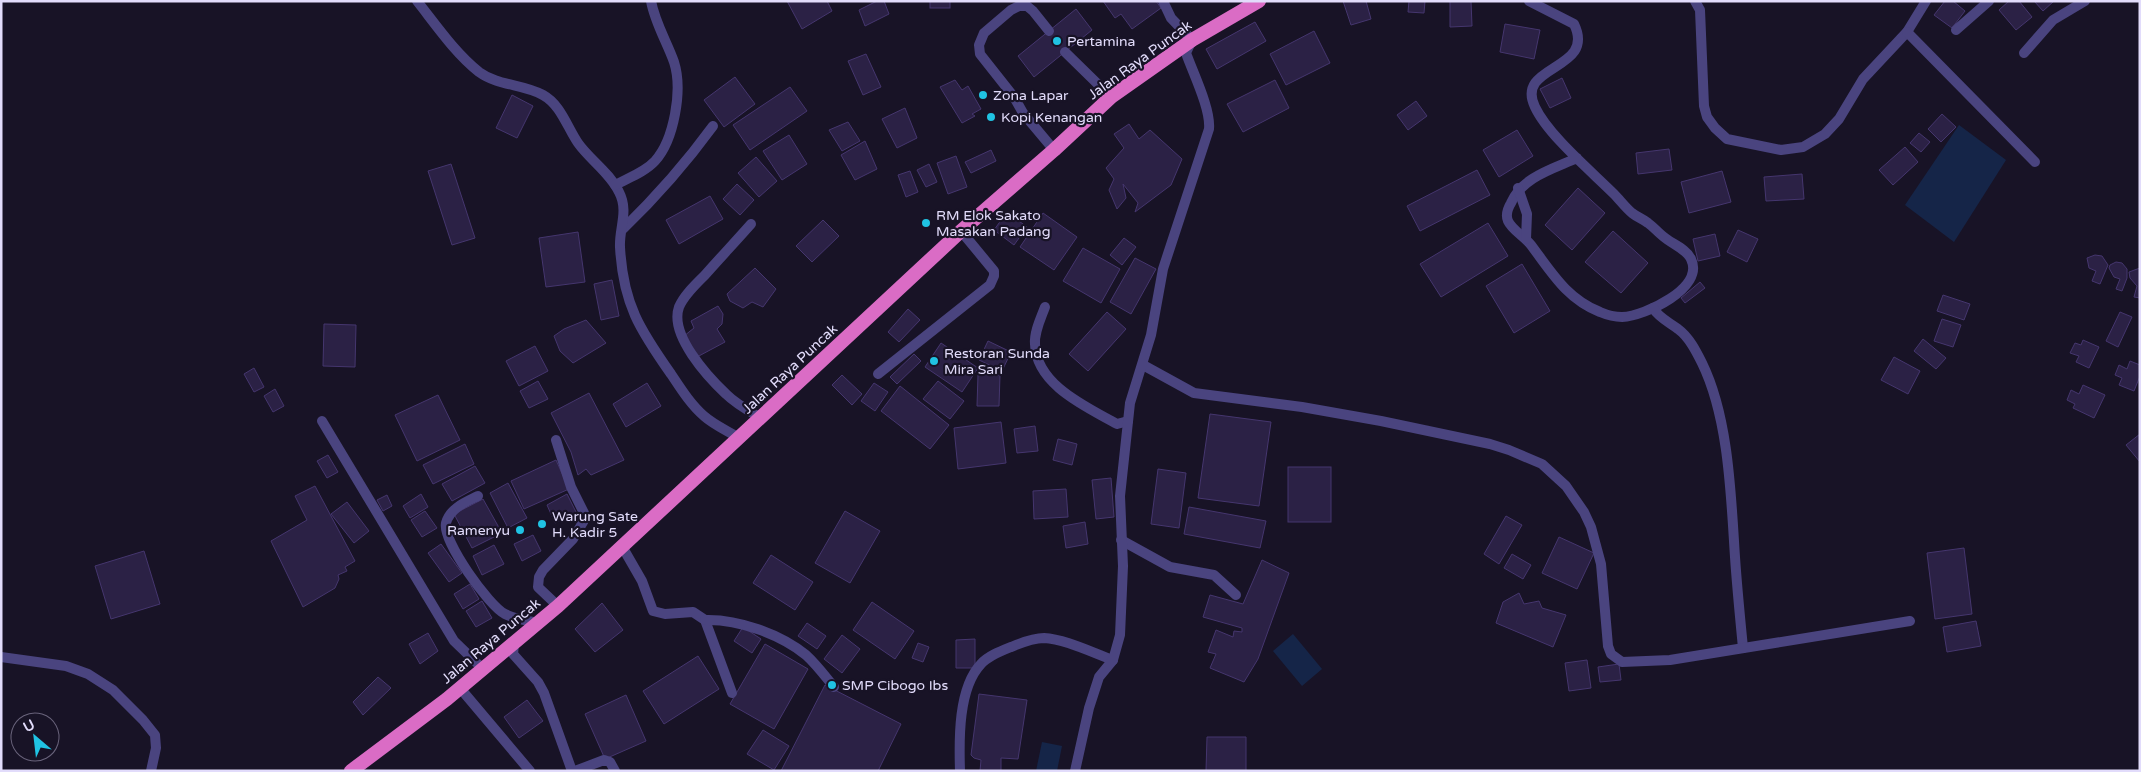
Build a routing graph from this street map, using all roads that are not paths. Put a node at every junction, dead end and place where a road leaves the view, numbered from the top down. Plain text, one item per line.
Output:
1 (416, 1) edge
2 (651, 1) edge
3 (1163, 1) edge
4 (1259, 1) edge
5 (1529, 1) edge
6 (1695, 1) edge
7 (1926, 1) edge
8 (1989, 1) edge
9 (2085, 1) edge
10 (1956, 30) dead end
11 (1049, 31) dead end
12 (1907, 32) junction
13 (1192, 40) junction
14 (1065, 52) dead end
15 (2024, 53) dead end
16 (1112, 97) junction
17 (713, 126) dead end
18 (1054, 150) junction
19 (1577, 158) junction
20 (2035, 162) dead end
21 (615, 185) junction
22 (1518, 188) junction
23 (751, 224) dead end
24 (623, 229) junction
25 (961, 231) junction
26 (1526, 239) junction
27 (1046, 307) dead end
28 (1653, 308) junction
29 (1143, 365) junction
30 (878, 374) dead end
31 (760, 418) junction
32 (322, 421) dead end
33 (1128, 421) junction
34 (739, 438) junction
35 (556, 440) dead end
36 (478, 496) dead end
37 (1121, 540) junction
38 (628, 541) junction
39 (1236, 595) dead end
40 (558, 606) junction
41 (705, 620) junction
42 (1910, 621) dead end
43 (538, 624) junction
44 (514, 644) junction
45 (1743, 648) junction
46 (1, 657) edge
47 (1113, 660) junction
48 (483, 670) junction
49 (834, 687) dead end
50 (460, 688) junction
51 (732, 692) dead end
52 (354, 769) edge
53 (152, 771) edge
54 (530, 771) edge
55 (574, 771) edge
56 (616, 771) edge
57 (960, 771) edge
58 (1075, 771) edge

1 - 21 street
2 - 21 street
3 - 13 street
4 - 13 highway, Jalan Raya Puncak
5 - 19 street
6 - 12 street
7 - 12 street
8 - 10 street
9 - 15 street
11 - 18 street
12 - 20 street
13 - 16 highway, Jalan Raya Puncak
13 - 29 street
14 - 16 street
16 - 18 highway, Jalan Raya Puncak
17 - 24 street
18 - 25 highway, Jalan Raya Puncak
19 - 22 street
19 - 28 street
21 - 24 street
22 - 26 street
22 - 26 street
23 - 31 street
24 - 34 street
25 - 30 street
25 - 31 highway, Jalan Raya Puncak
26 - 28 street
27 - 33 street
28 - 45 street
29 - 33 street
29 - 45 street
31 - 34 highway, Jalan Raya Puncak
32 - 48 street
33 - 37 street
34 - 38 highway, Jalan Raya Puncak
35 - 40 street
36 - 43 street
37 - 39 street
37 - 47 street
38 - 40 highway, Jalan Raya Puncak
38 - 41 street
40 - 43 highway, Jalan Raya Puncak
41 - 49 street
41 - 51 street
42 - 45 street
43 - 44 highway, Jalan Raya Puncak
44 - 48 highway, Jalan Raya Puncak
44 - 55 street
46 - 53 street
47 - 57 street
47 - 58 street
48 - 50 highway, Jalan Raya Puncak
50 - 52 highway, Jalan Raya Puncak
50 - 54 street
55 - 56 street

